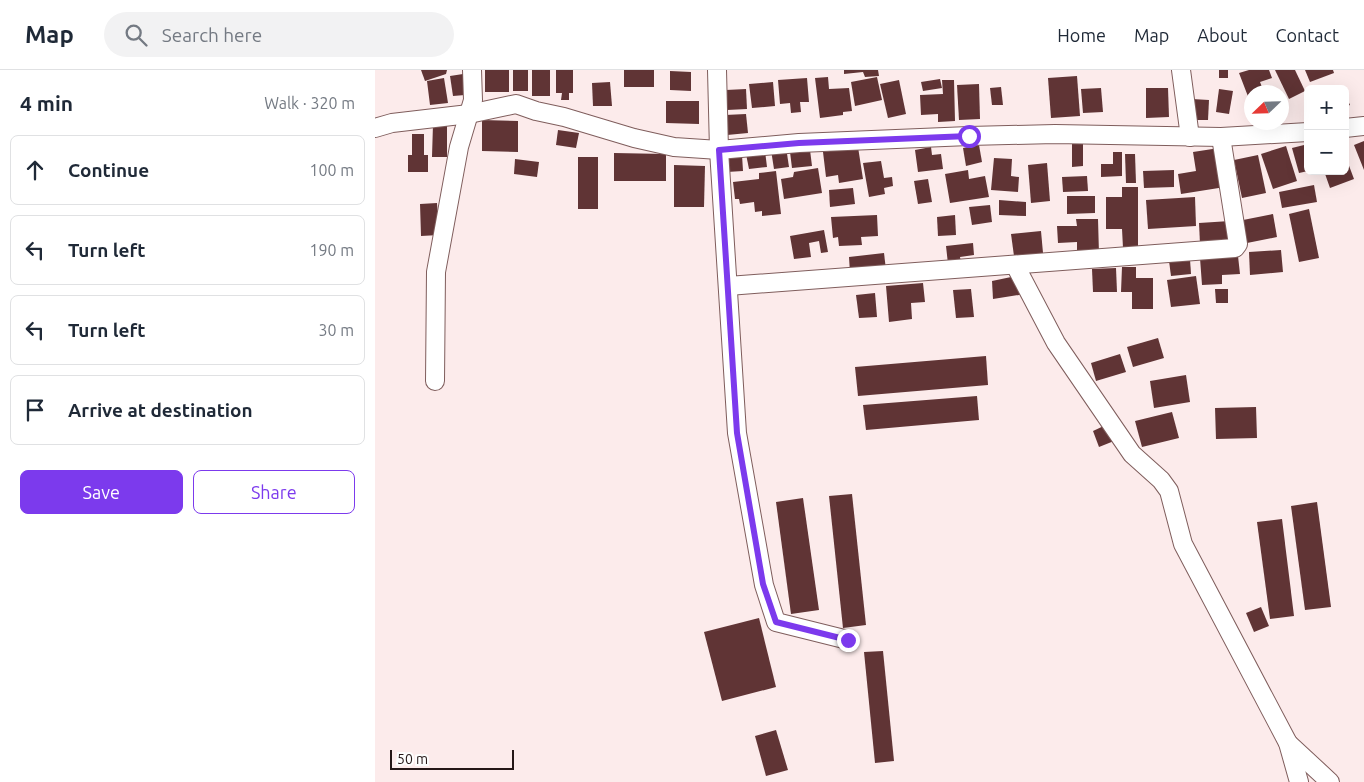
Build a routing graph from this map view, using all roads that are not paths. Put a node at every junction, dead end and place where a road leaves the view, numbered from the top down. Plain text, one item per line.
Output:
1 (472, 70) edge
2 (717, 70) edge
3 (1181, 70) edge
4 (469, 114) junction
5 (1364, 126) edge
6 (375, 128) edge
7 (1349, 128) edge
8 (1304, 132) edge
9 (1191, 137) junction
10 (1221, 137) junction
11 (719, 150) junction
12 (1015, 265) junction
13 (728, 286) junction
14 (435, 381) dead end
15 (848, 640) dead end
16 (1288, 743) junction
17 (1299, 782) edge
18 (1330, 782) edge

1 - 4 street
2 - 11 street
3 - 9 street
4 - 6 street
4 - 11 street
4 - 14 street
5 - 7 street
8 - 10 street
9 - 10 street
9 - 11 street
10 - 12 street
11 - 13 street
12 - 13 street
12 - 16 street
13 - 15 street
16 - 17 street
16 - 18 street

